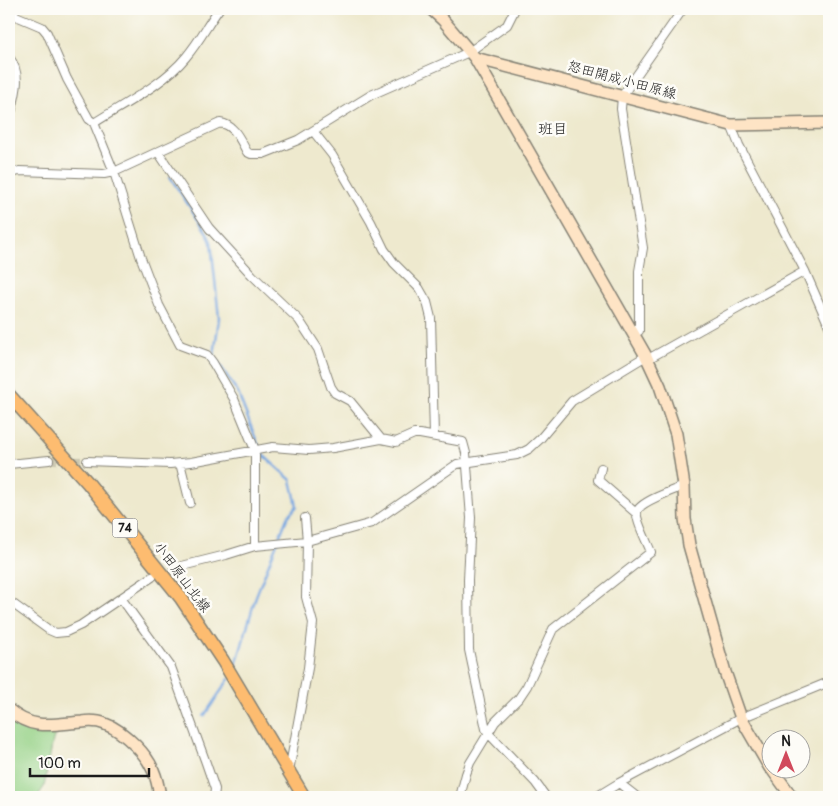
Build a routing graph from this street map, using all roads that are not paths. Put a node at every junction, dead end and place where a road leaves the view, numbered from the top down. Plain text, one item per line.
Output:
1 (219, 9) edge
2 (431, 9) edge
3 (515, 9) edge
4 (683, 9) edge
5 (9, 13) edge
6 (472, 55) junction
7 (9, 57) edge
8 (622, 96) junction
9 (9, 120) edge
10 (829, 122) edge
11 (94, 123) junction
12 (731, 125) junction
13 (313, 131) junction
14 (158, 152) junction
15 (114, 172) junction
16 (9, 174) edge
17 (805, 271) junction
18 (829, 326) edge
19 (633, 335) junction
20 (647, 357) junction
21 (9, 395) edge
22 (434, 436) junction
23 (381, 439) junction
24 (255, 450) junction
25 (49, 460) tunnel mouth
26 (87, 461) tunnel mouth
27 (180, 463) junction
28 (467, 463) junction
29 (9, 464) edge
30 (600, 468) dead end
31 (684, 486) junction
32 (190, 503) dead end
33 (637, 514) junction
34 (305, 518) dead end
35 (307, 541) junction
36 (255, 546) junction
37 (174, 568) dead end
38 (152, 577) dead end
39 (121, 598) junction
40 (9, 601) edge
41 (829, 682) edge
42 (9, 710) edge
43 (741, 718) junction
44 (488, 733) junction
45 (760, 750) edge
46 (289, 771) junction
47 (778, 778) edge
48 (619, 783) junction
49 (160, 797) edge
50 (214, 797) edge
51 (304, 797) edge
52 (460, 797) edge
53 (546, 797) edge
54 (596, 797) edge
55 (637, 797) edge
56 (792, 797) edge

1 - 11 street
2 - 6 street
3 - 6 street
4 - 8 street
5 - 11 street
6 - 8 street, 怒田開成小田原線
6 - 13 street
6 - 19 street
7 - 9 street
8 - 12 street, 怒田開成小田原線
8 - 19 street
10 - 12 street, 怒田開成小田原線
11 - 15 street
12 - 17 street
13 - 14 street
13 - 22 street
14 - 15 street
14 - 23 street
15 - 16 street
15 - 24 street
17 - 18 street
17 - 20 street
19 - 20 street
20 - 28 street
20 - 31 street
21 - 46 main road, 小田原山北線 / 74
22 - 23 street
22 - 28 street
23 - 24 street
24 - 27 street
24 - 36 street
25 - 29 street
26 - 27 street
27 - 32 street
28 - 35 street
28 - 44 street
30 - 33 street
31 - 33 street
31 - 43 street
33 - 44 street
34 - 35 street
35 - 36 street
35 - 46 street
36 - 37 street
38 - 39 street
39 - 40 street
39 - 50 street
41 - 43 street
42 - 49 street
43 - 45 street
43 - 48 street
44 - 52 street
44 - 53 street
46 - 51 main road, 小田原山北線 / 74
47 - 56 street
48 - 54 street
48 - 55 street

